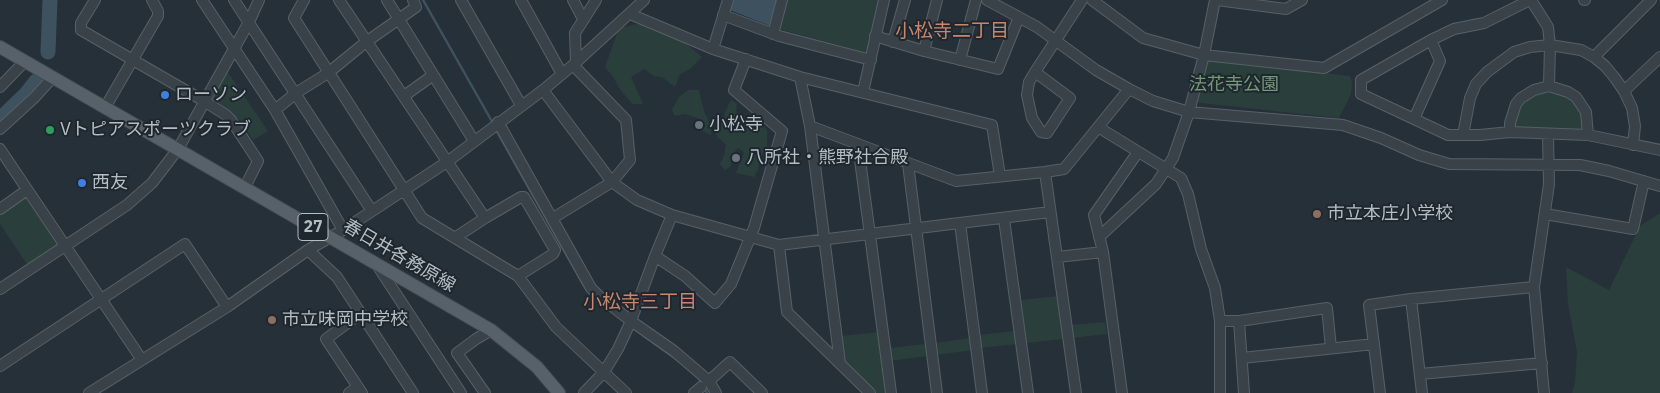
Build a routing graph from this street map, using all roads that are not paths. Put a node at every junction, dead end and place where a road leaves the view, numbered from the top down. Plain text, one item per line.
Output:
1 (95, 0) edge
2 (152, 0) edge
3 (202, 0) edge
4 (234, 0) edge
5 (259, 0) edge
6 (304, 0) edge
7 (338, 0) edge
8 (387, 0) edge
9 (413, 0) edge
10 (461, 0) edge
11 (521, 0) edge
12 (573, 0) edge
13 (596, 0) edge
14 (644, 0) edge
15 (728, 0) edge
16 (782, 0) edge
17 (884, 0) edge
18 (905, 0) edge
19 (937, 0) edge
20 (976, 0) edge
21 (987, 0) edge
22 (1082, 0) edge
23 (1092, 0) edge
24 (1216, 0) edge
25 (1302, 0) edge
26 (1442, 0) edge
27 (1531, 0) edge
28 (1651, 0) edge
29 (630, 14) junction
30 (723, 15) junction
31 (1019, 17) junction
32 (583, 19) junction
33 (399, 20) junction
34 (249, 22) junction
35 (773, 34) junction
36 (875, 36) junction
37 (1056, 40) junction
38 (1431, 40) junction
39 (366, 42) junction
40 (893, 42) junction
41 (1550, 45) junction
42 (0, 47) edge
43 (234, 47) junction
44 (713, 49) junction
45 (924, 51) junction
46 (1204, 55) junction
47 (1594, 57) junction
48 (1660, 57) edge
49 (746, 59) junction
50 (132, 60) junction
51 (871, 60) junction
52 (960, 60) junction
53 (25, 62) junction
54 (575, 64) junction
55 (1035, 72) junction
56 (328, 73) junction
57 (562, 74) junction
58 (432, 76) junction
59 (53, 77) junction
60 (800, 78) junction
61 (1549, 86) junction
62 (0, 87) edge
63 (1128, 89) junction
64 (543, 90) junction
65 (1624, 91) junction
66 (863, 92) junction
67 (296, 93) junction
68 (404, 96) junction
69 (204, 101) junction
70 (521, 105) junction
71 (106, 106) junction
72 (275, 110) junction
73 (1189, 112) junction
74 (1414, 119) junction
75 (498, 122) junction
76 (810, 126) junction
77 (1098, 127) junction
78 (0, 129) edge
79 (1510, 132) junction
80 (1548, 134) junction
81 (1588, 134) junction
82 (1463, 135) junction
83 (474, 141) junction
84 (858, 145) junction
85 (1633, 145) junction
86 (0, 149) edge
87 (178, 149) junction
88 (1660, 150) edge
89 (1138, 152) junction
90 (448, 162) junction
91 (908, 164) junction
92 (1549, 164) junction
93 (1167, 170) junction
94 (1045, 172) junction
95 (1000, 176) junction
96 (1644, 181) junction
97 (612, 182) junction
98 (1660, 186) edge
99 (245, 187) junction
100 (27, 190) junction
101 (404, 191) junction
102 (0, 209) edge
103 (372, 211) junction
104 (1050, 212) junction
105 (1545, 214) junction
106 (672, 216) junction
107 (485, 218) junction
108 (553, 218) junction
109 (1004, 219) junction
110 (960, 223) junction
111 (343, 230) junction
112 (915, 230) junction
113 (869, 234) junction
114 (750, 236) junction
115 (330, 237) junction
116 (456, 237) junction
117 (1099, 237) junction
118 (824, 239) junction
119 (779, 245) junction
120 (65, 246) junction
121 (308, 250) junction
122 (1103, 252) junction
123 (655, 256) junction
124 (1057, 257) junction
125 (377, 264) junction
126 (518, 276) junction
127 (1534, 287) junction
128 (0, 290) edge
129 (1411, 299) junction
130 (101, 300) junction
131 (227, 307) junction
132 (361, 313) junction
133 (631, 321) junction
134 (1220, 321) junction
135 (1239, 321) junction
136 (491, 330) junction
137 (1374, 344) junction
138 (1331, 348) junction
139 (1242, 358) junction
140 (142, 360) junction
141 (840, 363) junction
142 (1542, 363) junction
143 (0, 366) edge
144 (604, 372) junction
145 (1420, 374) junction
146 (701, 387) edge
147 (360, 390) edge
148 (89, 393) edge
149 (349, 393) edge
150 (413, 393) edge
151 (461, 393) edge
152 (485, 393) edge
153 (559, 393) edge
154 (584, 393) edge
155 (626, 393) edge
156 (716, 393) edge
157 (762, 393) edge
158 (870, 393) edge
159 (890, 393) edge
160 (937, 393) edge
161 (982, 393) edge
162 (1028, 393) edge
163 (1076, 393) edge
164 (1122, 393) edge
165 (1220, 393) edge
166 (1244, 393) edge
167 (1380, 393) edge
168 (1422, 393) edge
169 (1544, 393) edge

1 - 50 street
2 - 50 street
3 - 43 street
4 - 34 street
5 - 34 street
6 - 56 street
7 - 39 street
8 - 33 street
9 - 33 street
10 - 70 street
11 - 57 street
12 - 32 street
13 - 32 street
14 - 29 street
15 - 30 street
16 - 35 street
17 - 36 street
18 - 40 street
19 - 45 street
20 - 52 street
21 - 31 street
22 - 37 street
23 - 46 street
24 - 25 street
24 - 46 street
26 - 46 street
27 - 38 street
27 - 41 street
28 - 47 street
29 - 44 street
29 - 54 street
30 - 35 street
30 - 44 street
31 - 37 street
31 - 52 street
32 - 54 street
33 - 39 street
33 - 58 street
34 - 43 street
34 - 67 street
35 - 51 street
36 - 40 street
36 - 51 street
37 - 55 street
37 - 63 street
38 - 74 street
38 - 74 street
39 - 56 street
39 - 68 street
40 - 45 street
41 - 47 street
41 - 61 street
41 - 82 street
42 - 53 main road, 春日井各務原線 / 27
43 - 69 street
43 - 72 street
44 - 49 street
45 - 52 street
46 - 73 street
47 - 65 street
48 - 65 street
49 - 60 street
49 - 114 street
50 - 69 street
50 - 71 street
51 - 66 street
53 - 59 main road, 春日井各務原線 / 27
53 - 62 street
54 - 57 street
54 - 97 street
55 - 55 street
56 - 67 street
56 - 101 street
57 - 64 street
58 - 68 street
58 - 83 street
59 - 71 main road, 春日井各務原線 / 27
59 - 78 street
60 - 66 street
60 - 76 street
61 - 79 street
61 - 81 street
63 - 73 street
63 - 77 street
64 - 70 street
64 - 97 street
65 - 85 street
66 - 95 street
67 - 72 street
67 - 103 street
68 - 90 street
69 - 87 street
69 - 99 street
70 - 75 street
71 - 87 main road, 春日井各務原線 / 27
72 - 111 street
73 - 92 street
73 - 93 street
74 - 82 street
75 - 83 street
75 - 108 street
76 - 84 street
76 - 118 street
77 - 89 street
77 - 94 street
79 - 80 street
79 - 82 street
80 - 81 street
80 - 92 street
81 - 85 street
83 - 90 street
84 - 91 street
84 - 113 street
85 - 88 street
86 - 100 street
87 - 99 main road, 春日井各務原線 / 27
87 - 120 street
89 - 93 street
89 - 117 street
90 - 101 street
90 - 107 street
91 - 95 street
91 - 112 street
92 - 96 street
92 - 105 street
93 - 117 street
93 - 134 street
94 - 95 street
94 - 104 street
96 - 98 street
96 - 105 street
97 - 106 street
97 - 108 street
99 - 115 main road, 春日井各務原線 / 27
100 - 102 street
100 - 120 street
101 - 103 street
101 - 116 street
103 - 111 street
104 - 109 street
104 - 124 street
105 - 127 street
106 - 114 street
106 - 123 street
107 - 116 street
107 - 126 street
108 - 133 street
109 - 110 street
109 - 162 street
110 - 112 street
110 - 161 street
111 - 115 street
112 - 113 street
112 - 160 street
113 - 118 street
113 - 159 street
114 - 119 street
114 - 123 street
115 - 121 street
115 - 125 main road, 春日井各務原線 / 27
116 - 126 street
117 - 122 street
118 - 119 street
118 - 141 street
119 - 141 street
120 - 128 street
120 - 130 street
121 - 131 street
121 - 132 street
122 - 124 street
122 - 164 street
123 - 133 street
124 - 163 street
125 - 136 main road, 春日井各務原線 / 27
125 - 151 street
126 - 144 street
127 - 129 street
127 - 142 street
129 - 137 street
129 - 145 street
130 - 131 street
130 - 140 street
130 - 143 street
131 - 140 street
132 - 147 street
132 - 150 street
133 - 144 street
133 - 146 street
134 - 135 street
134 - 165 street
135 - 138 street
135 - 139 street
136 - 152 street
136 - 153 main road, 春日井各務原線 / 27
137 - 138 street
137 - 167 street
138 - 139 street
139 - 166 street
140 - 148 street
141 - 158 street
142 - 145 street
142 - 169 street
144 - 154 street
144 - 155 street
145 - 168 street
146 - 156 street
146 - 157 street
147 - 149 street

